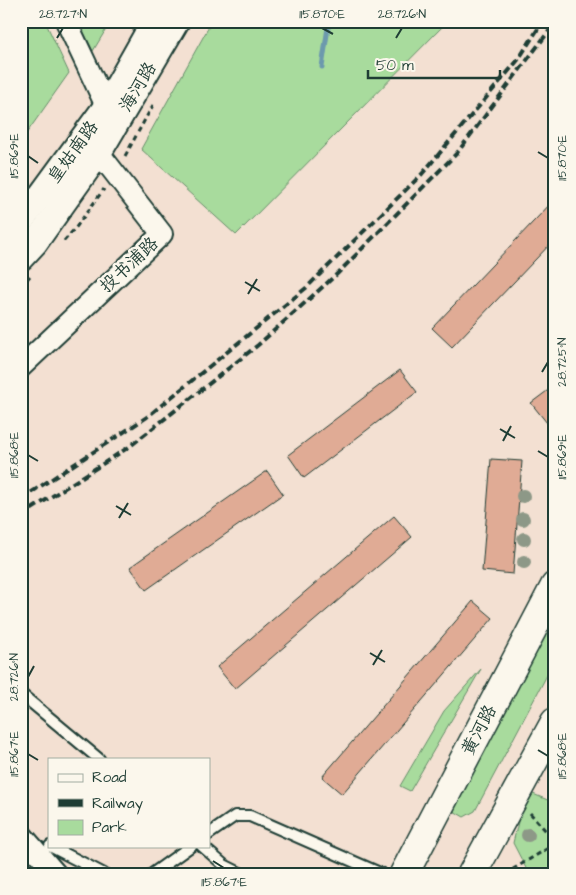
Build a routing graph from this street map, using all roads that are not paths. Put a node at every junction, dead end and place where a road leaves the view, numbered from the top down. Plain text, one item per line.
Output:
1 (66, 21) edge
2 (154, 21) edge
3 (177, 21) edge
4 (106, 106) junction
5 (99, 153) junction
6 (21, 222) edge
7 (21, 258) edge
8 (21, 367) edge
9 (555, 586) edge
10 (21, 694) edge
11 (555, 722) edge
12 (98, 758) edge
13 (21, 833) edge
14 (210, 833) edge
15 (48, 846) edge
16 (53, 848) edge
17 (188, 848) edge
18 (204, 848) edge
19 (402, 873) edge
20 (56, 874) edge
21 (104, 874) edge
22 (152, 874) edge
23 (242, 874) edge
24 (472, 874) edge

1 - 4 street
2 - 4 street, 海河路
3 - 5 street, 海河路
4 - 6 street, 皇姑南路
5 - 7 street, 皇姑南路
5 - 8 street, 投书浦路
9 - 19 main road, 黄河路
10 - 12 lane
11 - 24 main road
13 - 15 lane
13 - 20 street
14 - 19 lane
16 - 21 lane
17 - 22 lane
18 - 23 lane

